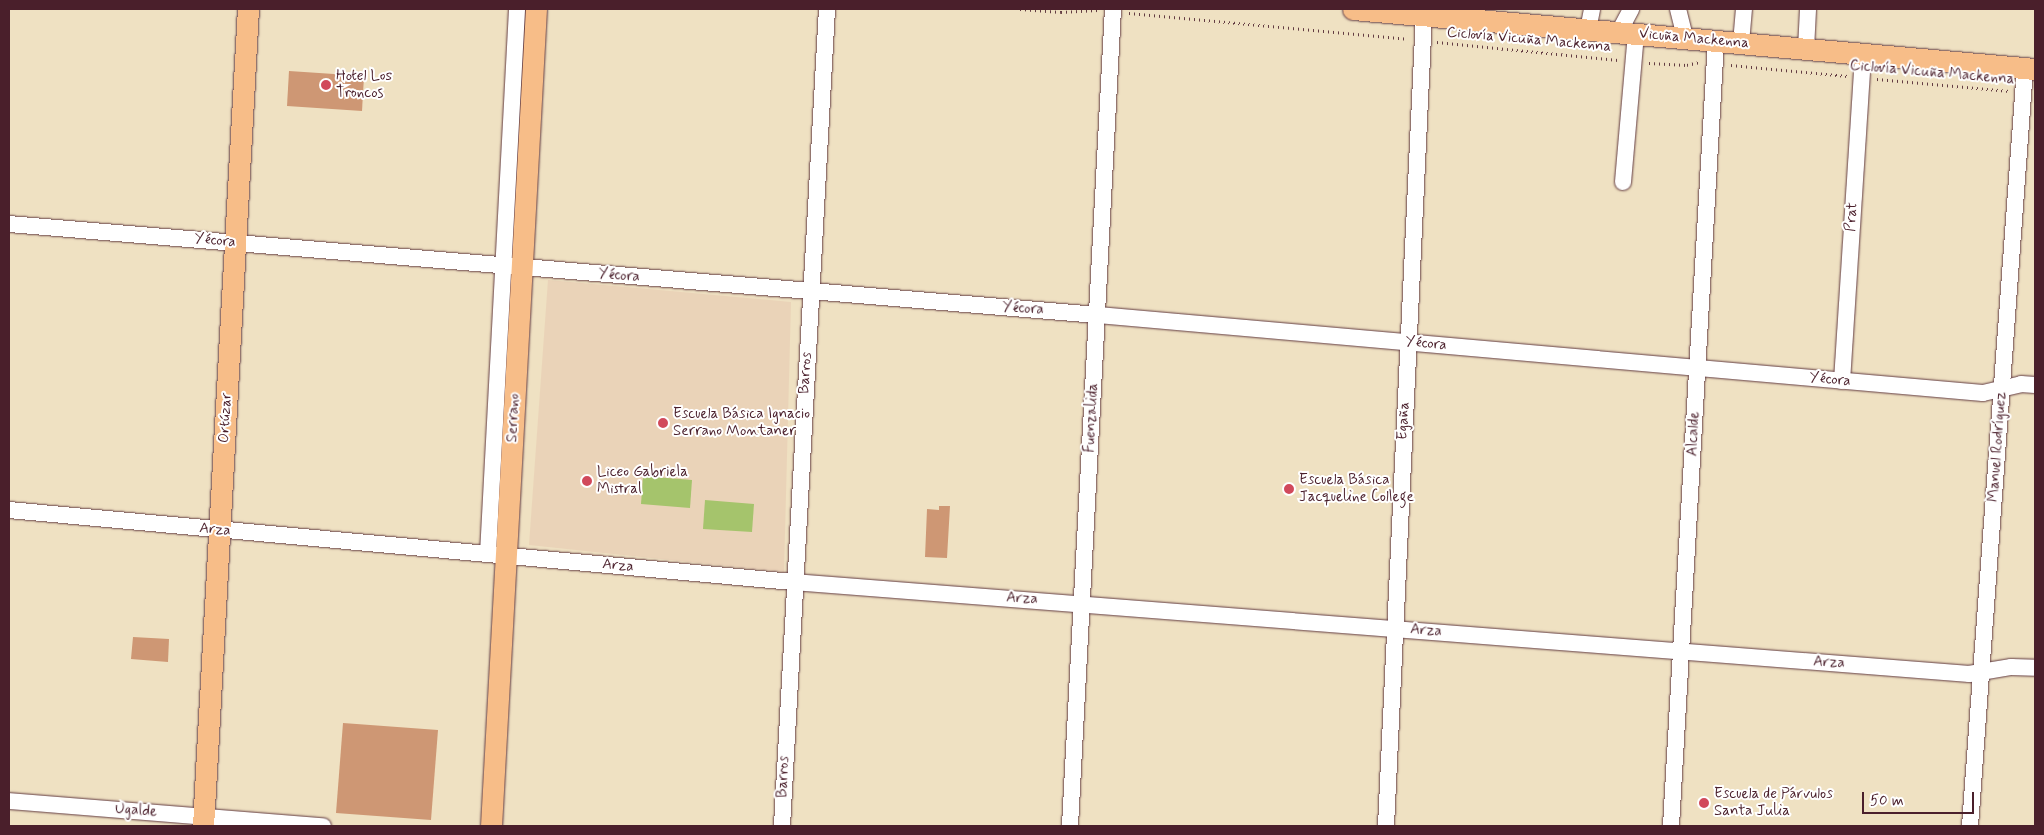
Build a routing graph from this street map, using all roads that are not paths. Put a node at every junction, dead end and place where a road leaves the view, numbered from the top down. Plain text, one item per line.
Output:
1 (248, 9) edge
2 (517, 9) edge
3 (536, 9) edge
4 (827, 9) edge
5 (1362, 9) edge
6 (1592, 9) edge
7 (1631, 9) edge
8 (1678, 9) edge
9 (1733, 9) edge
10 (1744, 9) edge
11 (1808, 9) edge
12 (1112, 10) edge
13 (1424, 15) junction
14 (1588, 30) junction
15 (1627, 33) junction
16 (1685, 38) junction
17 (1729, 42) junction
18 (1806, 49) junction
19 (1863, 54) junction
20 (2030, 69) edge
21 (1623, 182) dead end
22 (9, 224) edge
23 (235, 243) junction
24 (513, 266) junction
25 (811, 292) junction
26 (1098, 315) junction
27 (1408, 343) junction
28 (1697, 368) junction
29 (1842, 381) junction
30 (2035, 385) edge
31 (2002, 388) junction
32 (9, 510) edge
33 (220, 530) junction
34 (497, 555) junction
35 (793, 582) junction
36 (1082, 603) junction
37 (1394, 628) junction
38 (1681, 652) junction
39 (2035, 668) edge
40 (1982, 672) junction
41 (9, 801) edge
42 (204, 821) edge
43 (323, 826) edge
44 (491, 826) edge
45 (782, 826) edge
46 (1070, 826) edge
47 (1386, 826) edge
48 (1672, 826) edge
49 (1970, 826) edge

1 - 23 main road, Ortúzar
2 - 24 street, Serrano
3 - 24 main road, Serrano
4 - 25 street, Barros
5 - 13 main road, Vicuña Mackenna
6 - 14 street
7 - 15 street
8 - 16 street
9 - 17 street, Alcalde
10 - 17 street, Alcalde
11 - 18 street
12 - 26 street, Fuenzalida
13 - 14 main road, Vicuña Mackenna
13 - 27 street, Egaña
14 - 15 main road, Vicuña Mackenna
15 - 16 main road, Vicuña Mackenna
15 - 21 street
16 - 17 main road, Vicuña Mackenna
17 - 18 main road, Vicuña Mackenna
17 - 28 street, Alcalde
18 - 19 main road, Vicuña Mackenna
19 - 20 main road, Vicuña Mackenna
19 - 29 street, Prat
20 - 31 street, Manuel Rodríguez
22 - 23 street, Yécora
23 - 24 street, Yécora
23 - 33 main road, Ortúzar
24 - 25 street, Yécora
24 - 34 main road, Serrano
25 - 26 street, Yécora
25 - 35 street, Barros
26 - 27 street, Yécora
26 - 36 street, Fuenzalida
27 - 28 street, Yécora
27 - 37 street, Egaña
28 - 29 street, Yécora
28 - 38 street, Alcalde
29 - 31 street, Yécora
30 - 31 street, Yécora
31 - 40 street, Manuel Rodríguez
32 - 33 street, Arza
33 - 34 street, Arza
33 - 42 main road, Ortúzar
34 - 35 street, Arza
34 - 44 main road, Serrano
35 - 36 street, Arza
35 - 45 street, Barros
36 - 37 street, Arza
36 - 46 street, Fuenzalida
37 - 38 street, Arza
37 - 47 street, Egaña
38 - 40 street, Arza
38 - 48 street, Alcalde
39 - 40 street, Arza
40 - 49 street, Manuel Rodríguez
41 - 42 street, Ugalde
42 - 43 street, Ugalde

